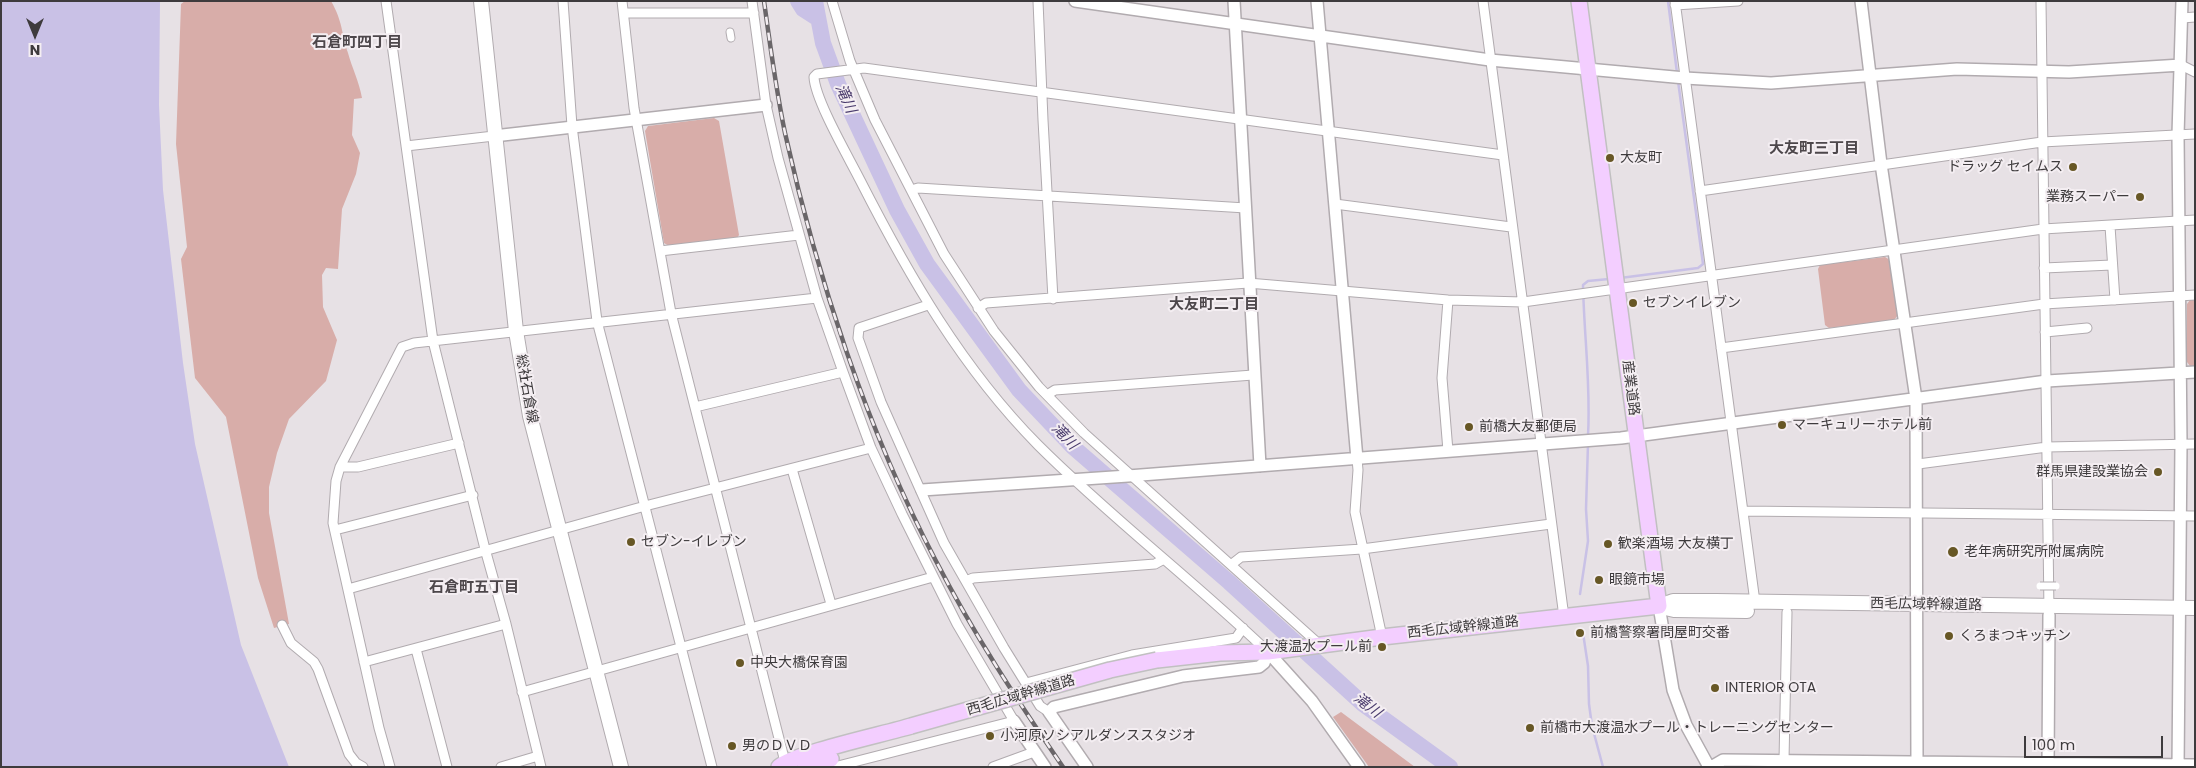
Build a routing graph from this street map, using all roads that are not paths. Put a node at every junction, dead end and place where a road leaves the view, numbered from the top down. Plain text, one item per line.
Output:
1 (386, 1) edge
2 (481, 1) edge
3 (562, 1) edge
4 (622, 1) edge
5 (752, 1) edge
6 (832, 1) edge
7 (1038, 1) edge
8 (1076, 1) edge
9 (1234, 1) edge
10 (1317, 1) edge
11 (1482, 1) edge
12 (1580, 1) edge
13 (1738, 1) edge
14 (1861, 1) edge
15 (2041, 1) edge
16 (2182, 1) edge
17 (1675, 3) edge
18 (624, 12) junction
19 (754, 13) junction
20 (2195, 17) edge
21 (2182, 18) junction
22 (1235, 22) junction
23 (1320, 35) junction
24 (1490, 60) junction
25 (2181, 65) junction
26 (850, 69) junction
27 (1589, 69) junction
28 (2043, 72) junction
29 (2195, 72) edge
30 (1870, 74) junction
31 (1685, 78) junction
32 (1042, 92) junction
33 (766, 105) junction
34 (1240, 118) junction
35 (636, 119) junction
36 (572, 126) junction
37 (1328, 131) junction
38 (2195, 134) edge
39 (2178, 135) junction
40 (494, 136) junction
41 (2042, 142) junction
42 (406, 146) junction
43 (1503, 155) junction
44 (1881, 164) junction
45 (911, 190) junction
46 (1700, 191) junction
47 (1047, 196) junction
48 (1335, 204) junction
49 (1246, 208) junction
50 (2195, 220) edge
51 (2181, 221) junction
52 (2110, 226) junction
53 (1511, 227) junction
54 (2043, 229) junction
55 (799, 235) junction
56 (1896, 250) junction
57 (660, 251) junction
58 (2112, 265) junction
59 (2044, 268) junction
60 (1711, 274) junction
61 (1248, 284) junction
62 (1617, 287) junction
63 (1342, 290) junction
64 (2195, 295) edge
65 (2180, 296) junction
66 (816, 298) junction
67 (1053, 299) junction
68 (1448, 300) junction
69 (2115, 300) junction
70 (1523, 302) junction
71 (2044, 304) junction
72 (928, 305) junction
73 (978, 308) junction
74 (671, 313) junction
75 (597, 321) junction
76 (1907, 324) junction
77 (2087, 328) dead end
78 (516, 331) junction
79 (2045, 332) junction
80 (432, 341) junction
81 (1721, 348) junction
82 (842, 372) junction
83 (2195, 372) edge
84 (2180, 373) junction
85 (1253, 375) junction
86 (2047, 381) junction
87 (1047, 395) junction
88 (1916, 399) junction
89 (695, 407) junction
90 (1731, 424) junction
91 (1636, 436) junction
92 (459, 443) junction
93 (2195, 444) edge
94 (1542, 445) junction
95 (2182, 445) junction
96 (2046, 447) junction
97 (871, 448) junction
98 (1448, 451) junction
99 (1357, 459) junction
100 (1918, 464) junction
101 (1260, 466) junction
102 (340, 467) junction
103 (792, 469) junction
104 (1131, 476) junction
105 (1080, 479) junction
106 (715, 487) junction
107 (922, 490) junction
108 (473, 494) junction
109 (645, 506) junction
110 (1743, 511) junction
111 (1917, 513) junction
112 (2048, 515) junction
113 (2181, 516) junction
114 (2195, 516) edge
115 (1551, 524) junction
116 (335, 530) junction
117 (559, 530) junction
118 (485, 549) junction
119 (1362, 549) junction
120 (1164, 559) junction
121 (1232, 564) junction
122 (933, 577) junction
123 (966, 581) junction
124 (2040, 586) dead end
125 (2056, 586) dead end
126 (348, 589) junction
127 (1755, 602) junction
128 (831, 604) junction
129 (1659, 606) junction
130 (2195, 608) edge
131 (1917, 609) junction
132 (2049, 610) junction
133 (1787, 612) junction
134 (2180, 612) junction
135 (2195, 616) edge
136 (1564, 617) junction
137 (506, 624) junction
138 (282, 625) dead end
139 (750, 627) junction
140 (1243, 628) junction
141 (1382, 637) junction
142 (1317, 646) junction
143 (681, 647) junction
144 (416, 649) junction
145 (1273, 651) junction
146 (364, 662) junction
147 (596, 672) junction
148 (1026, 683) junction
149 (522, 692) junction
150 (998, 693) junction
151 (1048, 712) junction
152 (1014, 721) junction
153 (913, 731) junction
154 (1034, 752) junction
155 (538, 756) junction
156 (1784, 760) junction
157 (782, 761) edge
158 (1858, 764) edge
159 (1917, 764) edge
160 (1981, 765) edge
161 (2048, 765) edge
162 (2112, 765) edge
163 (2195, 765) edge
164 (2178, 766) edge
165 (364, 767) edge
166 (390, 767) edge
167 (446, 767) edge
168 (501, 767) edge
169 (541, 767) edge
170 (621, 767) edge
171 (712, 767) edge
172 (805, 767) edge
173 (834, 767) edge
174 (994, 767) edge
175 (1044, 767) edge
176 (1087, 767) edge
177 (1359, 767) edge
178 (1710, 767) edge

1 - 42 street
2 - 40 main road, 総社石倉線
3 - 36 street
4 - 18 street
5 - 19 street
6 - 26 street
7 - 32 street
8 - 22 street
9 - 22 street
10 - 23 street
11 - 24 street
12 - 27 main road, 産業道路
13 - 17 street
14 - 30 street
15 - 28 street
16 - 21 street
17 - 31 street
18 - 19 street
18 - 35 street
19 - 33 street
20 - 21 street
21 - 25 street
22 - 23 street
22 - 34 street
23 - 24 street
23 - 37 street
24 - 27 street
24 - 43 street
25 - 28 street
25 - 29 street
25 - 39 street
26 - 32 street
26 - 45 street
26 - 72 street
27 - 31 street
27 - 62 main road, 産業道路
28 - 30 street
28 - 41 street
30 - 31 street
30 - 44 street
31 - 46 street
32 - 34 street
32 - 47 street
33 - 35 street
33 - 55 street
34 - 37 street
34 - 49 street
35 - 36 street
35 - 57 street
36 - 40 street
36 - 75 street
37 - 43 street
37 - 48 street
38 - 39 street
39 - 41 street
39 - 51 street
40 - 42 street
40 - 78 main road, 総社石倉線
41 - 44 street
41 - 54 street
42 - 80 street
43 - 53 street
44 - 46 street
44 - 56 street
45 - 47 street
45 - 73 street
46 - 60 street
47 - 49 street
47 - 67 street
48 - 53 street
48 - 63 street
49 - 61 street
50 - 51 street
51 - 52 street
51 - 65 street
52 - 54 street
52 - 58 street
53 - 70 street
54 - 56 street
54 - 59 street
55 - 57 street
55 - 66 street
56 - 60 street
56 - 76 street
57 - 74 street
58 - 59 street
58 - 69 street
59 - 71 street
60 - 62 street
60 - 81 street
61 - 63 street
61 - 67 street
61 - 85 street
62 - 70 street
62 - 91 main road, 産業道路
63 - 68 street
63 - 99 street
64 - 65 street
65 - 69 street
65 - 84 street
66 - 74 street
66 - 82 street
67 - 73 street
68 - 70 street
68 - 98 street
69 - 71 street
70 - 94 street
71 - 76 street
71 - 79 street
72 - 105 street
72 - 107 street
73 - 87 street
74 - 75 street
74 - 89 street
75 - 78 street
75 - 109 street
76 - 81 street
76 - 88 street
77 - 79 street
78 - 80 street
78 - 117 main road, 総社石倉線
79 - 86 street
80 - 92 street
80 - 102 street
81 - 90 street
82 - 89 street
82 - 97 street
83 - 84 street
84 - 86 street
84 - 95 street
85 - 87 street
85 - 101 street
86 - 88 street
86 - 96 street
87 - 104 street
88 - 90 street
88 - 100 street
89 - 106 street
90 - 91 street
90 - 110 street
91 - 94 street
91 - 129 main road, 産業道路
92 - 102 street
92 - 108 street
93 - 95 street
94 - 98 street
94 - 115 street
95 - 96 street
95 - 113 street
96 - 100 street
96 - 112 street
97 - 103 street
97 - 122 street
98 - 99 street
99 - 101 street
99 - 119 street
100 - 111 street
101 - 104 street
102 - 116 street
103 - 106 street
103 - 128 street
104 - 105 street
104 - 121 street
105 - 107 street
105 - 120 street
106 - 109 street
106 - 139 street
107 - 123 street
108 - 116 street
108 - 118 street
109 - 117 street
109 - 143 street
110 - 111 street
110 - 127 street
111 - 112 street
111 - 131 street
112 - 113 street
112 - 132 street
113 - 114 street
113 - 134 street
115 - 119 street
115 - 136 street
116 - 126 street
117 - 118 street
117 - 147 main road, 総社石倉線
118 - 126 street
118 - 137 street
119 - 121 street
119 - 141 street
120 - 123 street
120 - 140 street
121 - 142 street
122 - 128 street
122 - 150 street
123 - 148 street
124 - 125 street, bridge
126 - 146 street
127 - 129 main road, 西毛広域幹線道路
127 - 131 main road, 西毛広域幹線道路
128 - 139 street
129 - 133 main road, 西毛広域幹線道路
129 - 136 main road, 西毛広域幹線道路
129 - 178 street, 産業道路
130 - 134 main road, 西毛広域幹線道路
131 - 132 main road, 西毛広域幹線道路
131 - 133 main road, 西毛広域幹線道路
131 - 159 street
132 - 134 main road, 西毛広域幹線道路
132 - 161 street
133 - 156 street
134 - 135 main road, 西毛広域幹線道路
134 - 164 street
136 - 141 main road, 西毛広域幹線道路
137 - 144 street
137 - 149 street
138 - 165 street
139 - 143 street
139 - 157 street
140 - 145 street
140 - 148 street
141 - 142 main road, 西毛広域幹線道路
142 - 145 main road, 西毛広域幹線道路
143 - 147 street
143 - 171 street
144 - 146 street
144 - 167 street
145 - 151 street
145 - 153 main road, 西毛広域幹線道路, bridge
145 - 177 street
146 - 166 street
147 - 149 street
147 - 170 main road, 総社石倉線
148 - 151 street
149 - 155 street
150 - 152 street
150 - 157 street
151 - 176 street
152 - 154 street
152 - 173 street
153 - 157 main road, 西毛広域幹線道路
153 - 172 main road, 西毛広域幹線道路
154 - 174 street
154 - 175 street
155 - 168 street
155 - 169 street
156 - 158 street
156 - 178 street
158 - 159 street
159 - 160 street
160 - 161 street
161 - 162 street
162 - 164 street
163 - 164 street

